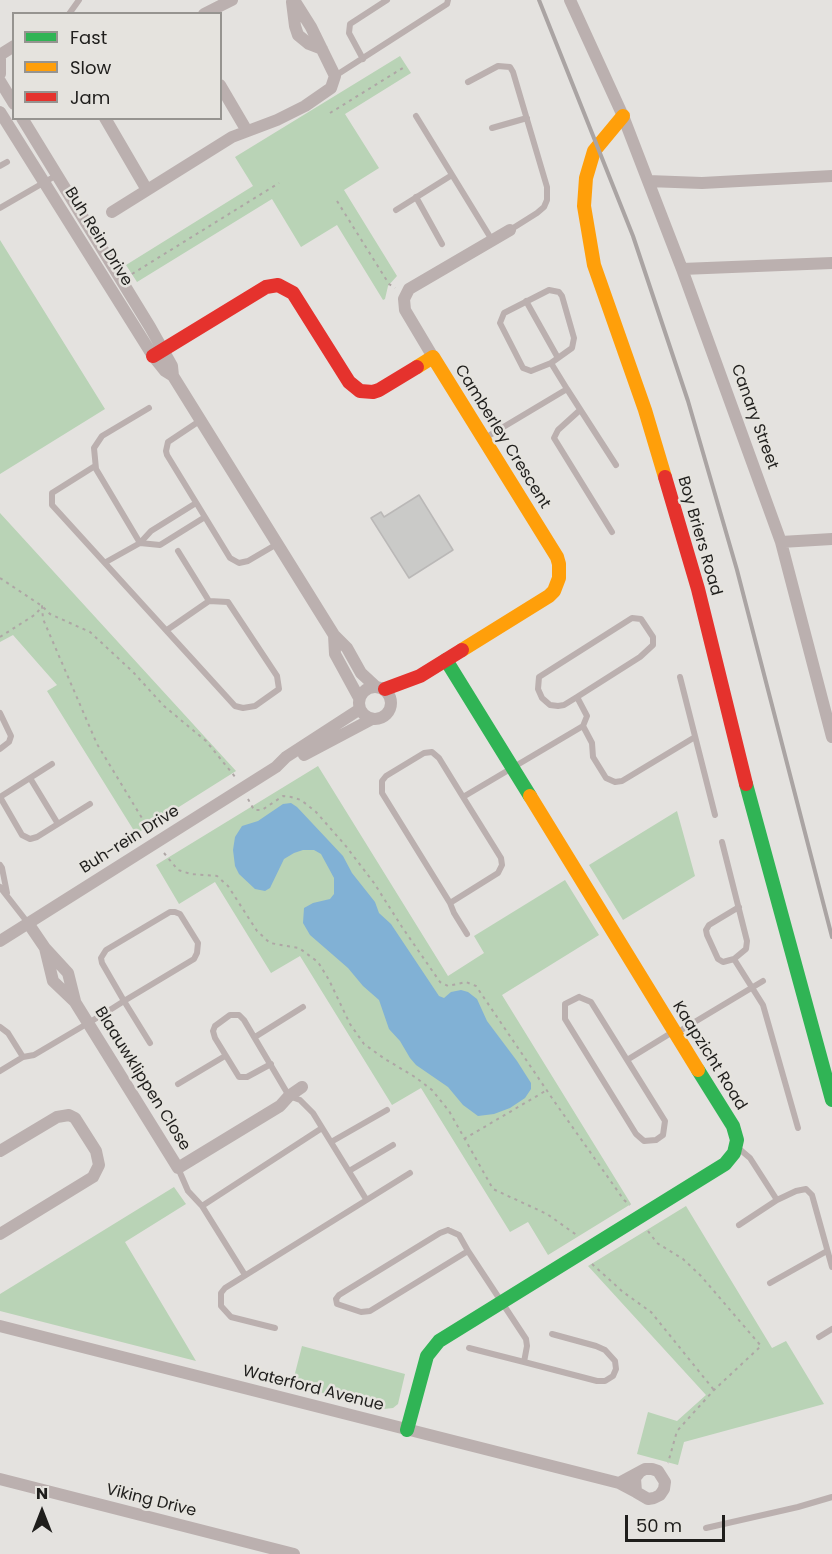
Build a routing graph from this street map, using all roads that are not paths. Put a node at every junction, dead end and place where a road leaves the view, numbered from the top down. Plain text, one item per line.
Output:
1 (232, 0) edge
2 (293, 0) edge
3 (387, 0) edge
4 (448, 0) edge
5 (570, 0) edge
6 (208, 12) edge
7 (12, 48) edge
8 (0, 57) edge
9 (363, 58) junction
10 (0, 74) edge
11 (335, 76) junction
12 (0, 81) edge
13 (468, 82) dead end
14 (222, 88) edge
15 (12, 101) edge
16 (0, 112) edge
17 (416, 116) dead end
18 (623, 116) junction
19 (527, 118) junction
20 (23, 120) edge
21 (106, 120) edge
22 (492, 128) dead end
23 (248, 131) junction
24 (7, 162) dead end
25 (0, 166) edge
26 (57, 175) junction
27 (452, 175) junction
28 (832, 176) edge
29 (648, 181) junction
30 (44, 182) junction
31 (147, 190) junction
32 (416, 197) junction
33 (0, 208) edge
34 (396, 210) dead end
35 (112, 212) dead end
36 (510, 230) joint
37 (493, 240) junction
38 (442, 244) dead end
39 (111, 263) junction
40 (832, 263) edge
41 (682, 269) junction
42 (100, 270) junction
43 (526, 301) junction
44 (158, 353) junction
45 (433, 357) junction
46 (558, 358) junction
47 (551, 363) junction
48 (567, 389) junction
49 (149, 408) dead end
50 (580, 410) junction
51 (201, 420) junction
52 (483, 439) junction
53 (616, 465) dead end
54 (95, 466) junction
55 (196, 503) junction
56 (205, 517) junction
57 (612, 532) dead end
58 (832, 539) edge
59 (781, 542) junction
60 (140, 543) junction
61 (277, 543) junction
62 (178, 551) dead end
63 (106, 562) junction
64 (209, 601) junction
65 (167, 630) junction
66 (334, 636) junction
67 (446, 660) junction
68 (420, 676) junction
69 (680, 677) dead end
70 (380, 688) junction
71 (577, 697) junction
72 (359, 704) junction
73 (392, 704) junction
74 (0, 713) edge
75 (372, 719) junction
76 (583, 726) junction
77 (832, 736) edge
78 (695, 737) junction
79 (0, 749) edge
80 (52, 765) dead end
81 (276, 767) junction
82 (512, 768) junction
83 (30, 778) junction
84 (0, 797) edge
85 (463, 797) junction
86 (90, 804) dead end
87 (716, 815) dead end
88 (58, 824) junction
89 (722, 842) dead end
90 (0, 865) edge
91 (0, 887) edge
92 (7, 893) junction
93 (450, 903) junction
94 (739, 907) junction
95 (28, 923) junction
96 (467, 934) dead end
97 (0, 941) edge
98 (734, 959) junction
99 (763, 981) dead end
100 (752, 987) junction
101 (124, 1001) junction
102 (303, 1007) dead end
103 (88, 1023) junction
104 (0, 1027) edge
105 (675, 1032) junction
106 (255, 1037) junction
107 (150, 1043) dead end
108 (225, 1056) junction
109 (23, 1057) junction
110 (627, 1060) junction
111 (271, 1064) junction
112 (0, 1071) edge
113 (178, 1084) dead end
114 (302, 1087) dead end
115 (290, 1096) junction
116 (832, 1100) edge
117 (387, 1110) dead end
118 (322, 1128) junction
119 (798, 1128) dead end
120 (331, 1142) junction
121 (393, 1145) dead end
122 (737, 1147) junction
123 (0, 1151) edge
124 (178, 1168) junction
125 (349, 1171) junction
126 (410, 1173) dead end
127 (366, 1199) junction
128 (777, 1200) junction
129 (202, 1206) junction
130 (739, 1225) dead end
131 (0, 1234) edge
132 (468, 1251) junction
133 (827, 1251) junction
134 (832, 1267) edge
135 (245, 1275) junction
136 (770, 1283) dead end
137 (501, 1302) junction
138 (0, 1326) edge
139 (275, 1328) dead end
140 (832, 1329) edge
141 (552, 1334) dead end
142 (819, 1337) dead end
143 (469, 1348) dead end
144 (524, 1362) junction
145 (407, 1430) junction
146 (639, 1473) junction
147 (0, 1479) edge
148 (618, 1484) junction
149 (636, 1492) junction
150 (832, 1497) edge
151 (706, 1528) dead end
152 (294, 1554) edge

1 - 6 street
2 - 11 street
3 - 9 lane
4 - 9 lane
5 - 18 street
7 - 8 street
8 - 10 street
9 - 11 lane
11 - 23 street
12 - 15 street
13 - 19 lane
14 - 23 street
16 - 30 street, Buh Rein Drive
17 - 27 lane
18 - 29 street, Canary Street
18 - 116 street, Boy Briers Road
19 - 22 lane
19 - 36 lane
20 - 26 street, Buh Rein Drive
21 - 31 street
23 - 31 street
24 - 25 lane
26 - 30 lane
26 - 39 street, Buh Rein Drive
27 - 32 lane
27 - 37 lane
28 - 29 street
29 - 41 street, Canary Street
30 - 33 lane
30 - 42 street, Buh Rein Drive
31 - 35 street
32 - 34 lane
32 - 38 lane
36 - 37 street
37 - 45 street
39 - 42 street
39 - 44 street, Buh Rein Drive
40 - 41 street
41 - 59 street, Canary Street
42 - 44 street, Buh Rein Drive
43 - 46 lane
43 - 46 lane
43 - 47 lane
44 - 45 street, Camberley Crescent
44 - 51 street, Buh Rein Drive
45 - 52 street, Camberley Crescent
46 - 47 lane
47 - 48 lane
48 - 50 lane
48 - 52 lane
49 - 54 lane
50 - 53 lane
50 - 57 lane
51 - 55 lane
51 - 61 street, Buh Rein Drive
52 - 67 street, Camberley Crescent
54 - 60 lane
54 - 63 lane
55 - 56 lane
55 - 60 lane
56 - 60 lane
56 - 61 lane
58 - 59 street
59 - 77 street, Canary Street
60 - 63 lane
61 - 66 street, Buh Rein Drive
62 - 64 lane
63 - 65 lane
64 - 65 lane
64 - 65 lane
66 - 70 street, Buh Rein Drive
66 - 72 street, Buh Rein Drive
67 - 68 street, Camberley Crescent
67 - 82 street, Kaapzicht Road
68 - 70 street, Camberley Crescent
68 - 73 street, Camberley Crescent
69 - 78 lane
70 - 72 street
70 - 73 street
71 - 71 lane
71 - 76 lane
72 - 75 street
72 - 81 street, Buh-rein Drive
73 - 75 street
74 - 79 lane
75 - 81 street, Buh-rein Drive
76 - 78 lane
76 - 82 lane
78 - 87 lane
80 - 83 lane
81 - 95 street, Buh-rein Drive
82 - 85 lane
82 - 105 street, Kaapzicht Road
83 - 84 lane
83 - 88 lane
84 - 88 lane
85 - 93 lane
85 - 93 lane
86 - 88 lane
89 - 94 lane
90 - 92 lane
91 - 92 lane
92 - 95 lane
93 - 96 lane
94 - 98 lane
94 - 98 lane
95 - 97 street, Buh-rein Drive
95 - 103 street, Blaauwklippen Close
98 - 100 lane
99 - 100 lane
100 - 105 lane
100 - 119 lane
101 - 101 lane
101 - 103 lane
101 - 107 lane
102 - 106 lane
103 - 109 lane
103 - 124 street, Blaauwklippen Close
104 - 109 lane
105 - 110 lane
105 - 122 street, Kaapzicht Road
106 - 108 lane
106 - 111 lane
108 - 111 lane
108 - 113 lane
109 - 112 lane
110 - 110 lane
111 - 115 lane
114 - 115 street, Blaauwklippen Close
115 - 118 lane
115 - 124 street, Blaauwklippen Close
117 - 120 lane
118 - 120 lane
118 - 129 lane
120 - 125 lane
121 - 125 lane
122 - 128 lane
122 - 137 street
123 - 131 street
124 - 129 lane
125 - 127 lane
126 - 127 lane
127 - 135 lane
128 - 130 lane
128 - 133 lane
129 - 135 lane
132 - 132 lane
132 - 137 lane
133 - 134 lane
133 - 136 lane
135 - 139 lane
137 - 144 lane
137 - 145 street
138 - 145 street, Waterford Avenue
140 - 142 lane
141 - 144 lane
143 - 144 lane
145 - 148 street, Waterford Avenue
146 - 148 street
146 - 149 street
146 - 149 street, Waterford Avenue
147 - 152 street, Viking Drive
148 - 149 street, Waterford Avenue
150 - 151 lane

